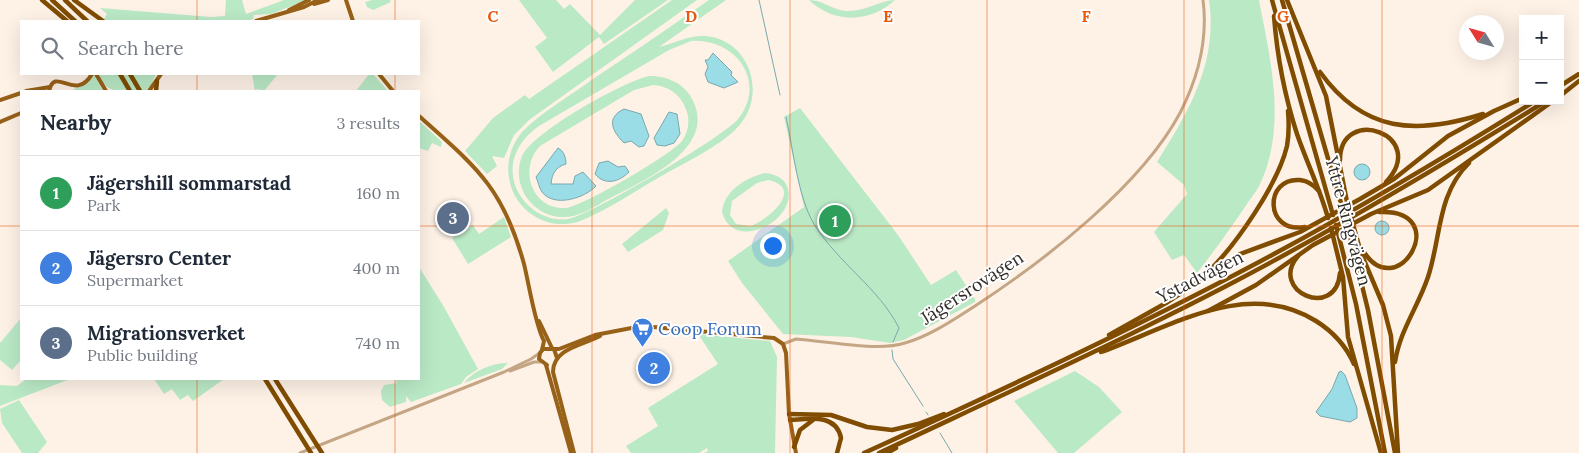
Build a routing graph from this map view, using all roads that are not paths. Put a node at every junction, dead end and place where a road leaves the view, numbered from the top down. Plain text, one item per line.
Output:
1 (42, 0) edge
2 (52, 0) edge
3 (65, 0) edge
4 (74, 0) edge
5 (309, 0) edge
6 (318, 0) edge
7 (328, 0) edge
8 (346, 0) edge
9 (1203, 0) edge
10 (1282, 0) edge
11 (1287, 0) edge
12 (1272, 2) edge
13 (304, 7) junction
14 (279, 14) junction
15 (66, 20) edge
16 (74, 20) edge
17 (86, 20) edge
18 (102, 20) edge
19 (259, 20) edge
20 (353, 20) edge
21 (1316, 66) junction
22 (1579, 74) edge
23 (91, 75) edge
24 (97, 75) edge
25 (121, 75) edge
26 (131, 75) edge
27 (380, 75) edge
28 (159, 77) edge
29 (1579, 81) edge
30 (1564, 82) edge
31 (69, 85) junction
32 (49, 89) edge
33 (71, 90) edge
34 (105, 90) edge
35 (129, 90) edge
36 (139, 90) edge
37 (150, 90) edge
38 (156, 90) edge
39 (392, 90) edge
40 (1564, 91) edge
41 (20, 93) edge
42 (0, 100) edge
43 (1519, 100) edge
44 (1288, 103) junction
45 (1528, 105) edge
46 (1539, 105) edge
47 (1547, 105) edge
48 (1494, 111) junction
49 (20, 113) edge
50 (420, 117) edge
51 (0, 122) edge
52 (1483, 150) junction
53 (1340, 174) junction
54 (1380, 187) junction
55 (1322, 197) junction
56 (1360, 202) junction
57 (1375, 212) junction
58 (1311, 226) junction
59 (1322, 237) junction
60 (1358, 242) junction
61 (1313, 245) junction
62 (1340, 266) junction
63 (1197, 282) junction
64 (1208, 311) junction
65 (538, 319) junction
66 (604, 333) junction
67 (783, 344) junction
68 (553, 349) junction
69 (1085, 350) junction
70 (541, 351) junction
71 (1083, 359) junction
72 (556, 361) junction
73 (541, 362) junction
74 (546, 365) junction
75 (504, 372) junction
76 (1394, 373) junction
77 (1360, 377) junction
78 (266, 380) edge
79 (276, 380) edge
80 (980, 400) junction
81 (789, 417) junction
82 (814, 419) junction
83 (931, 430) junction
84 (794, 446) junction
85 (300, 453) edge
86 (311, 453) edge
87 (322, 453) edge
88 (570, 453) edge
89 (574, 453) edge
90 (796, 453) edge
91 (837, 453) edge
92 (864, 453) edge
93 (879, 453) edge
94 (887, 453) edge
95 (1381, 453) edge
96 (1385, 453) edge
97 (1396, 453) edge

1 - 15 highway
2 - 16 highway
3 - 17 highway
4 - 18 highway
5 - 14 main road
6 - 13 main road
7 - 13 main road
8 - 20 main road
9 - 67 street, Jägersrovägen
10 - 97 highway, Yttre Ringvägen
11 - 21 highway
12 - 44 highway
12 - 96 highway, Yttre Ringvägen
13 - 14 main road
14 - 19 main road
21 - 48 highway
21 - 53 highway
22 - 30 highway
23 - 31 main road
24 - 34 main road
25 - 35 highway
26 - 36 highway
27 - 39 main road
28 - 37 main road
28 - 38 highway
29 - 40 highway
31 - 32 main road
31 - 33 main road
41 - 42 main road
43 - 48 highway
44 - 55 highway
44 - 63 highway
45 - 56 highway, Ystadvägen
46 - 59 highway, Ystadvägen
47 - 52 highway
48 - 54 highway
49 - 51 main road
50 - 65 main road
52 - 57 highway
52 - 76 highway
53 - 54 highway
53 - 60 highway
54 - 56 highway
55 - 58 highway
55 - 62 highway
56 - 58 highway
56 - 69 highway, Ystadvägen
57 - 59 highway
57 - 60 highway
58 - 63 highway
59 - 61 highway
59 - 71 highway, Ystadvägen
60 - 76 highway
61 - 62 highway
61 - 64 highway
62 - 77 highway
63 - 69 highway
64 - 71 highway
64 - 77 highway
65 - 68 main road
65 - 70 main road
66 - 67 main road, Jägersrovägen
66 - 68 main road, Jägersrovägen
66 - 72 main road, Jägersrovägen
67 - 81 main road
68 - 70 main road
68 - 72 main road
69 - 80 highway, Ystadvägen
70 - 73 main road
70 - 75 street
71 - 83 highway, Ystadvägen
72 - 74 main road
72 - 89 main road
73 - 74 main road
73 - 75 street
74 - 88 main road
75 - 85 street
76 - 97 highway
77 - 95 highway
78 - 86 highway
79 - 87 highway
80 - 81 highway
80 - 92 highway, Ystadvägen
81 - 82 highway
81 - 84 main road
82 - 84 highway
82 - 91 highway
83 - 93 highway, Ystadvägen
83 - 94 highway
84 - 90 main road

